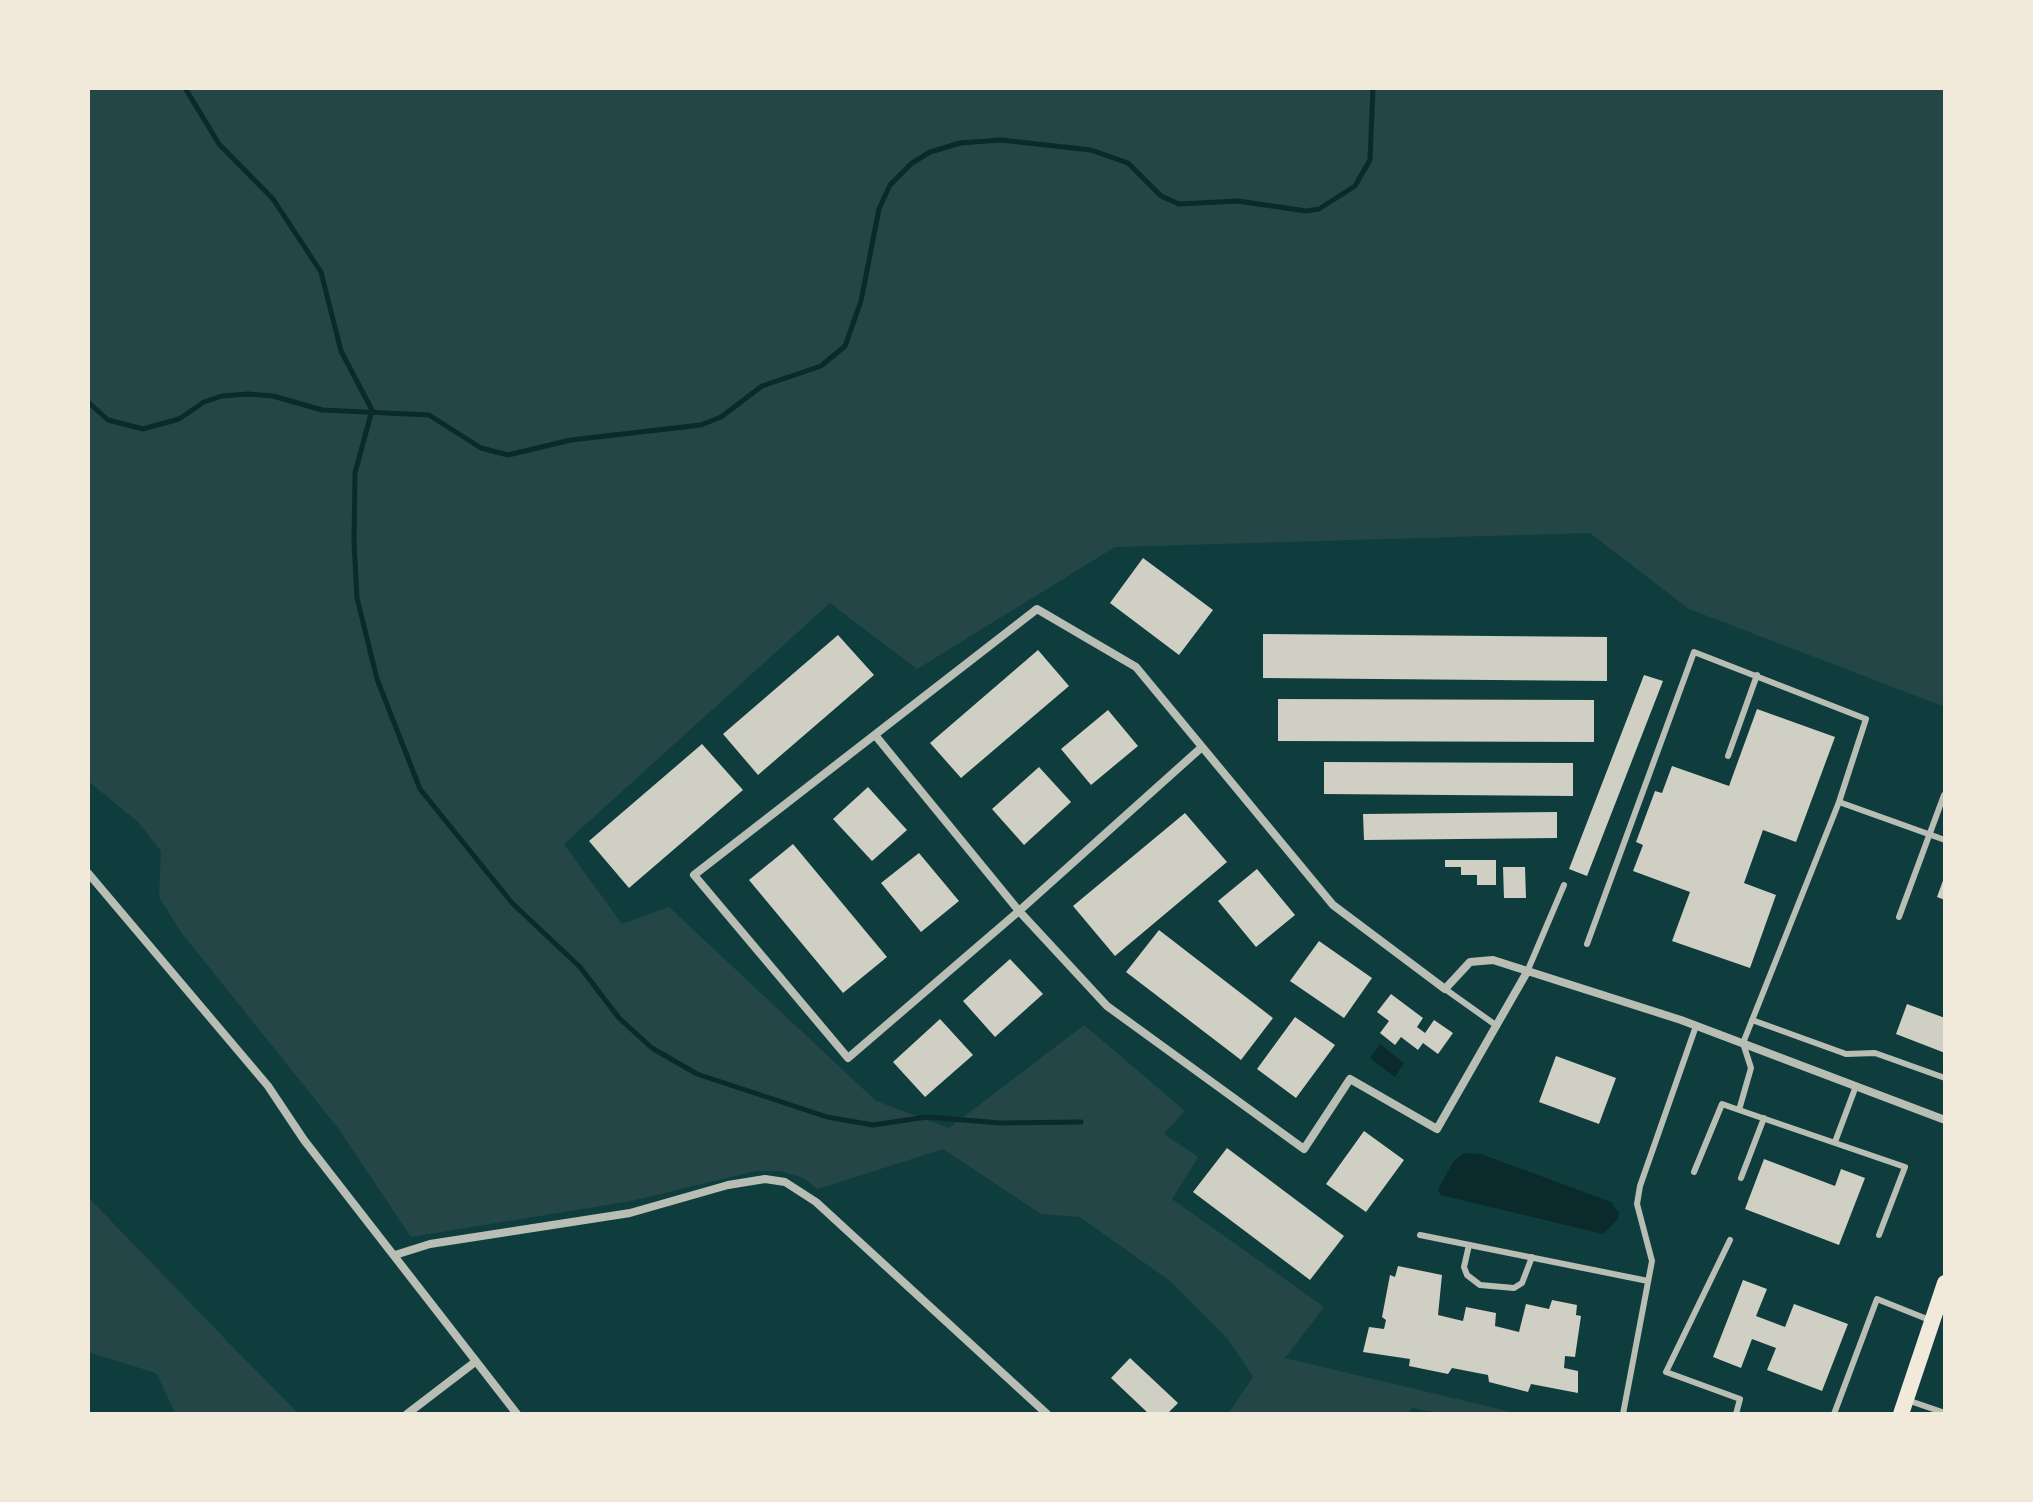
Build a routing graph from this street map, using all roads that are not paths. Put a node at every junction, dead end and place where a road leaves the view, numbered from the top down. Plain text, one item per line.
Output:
1 (1757, 675) junction
2 (875, 735) junction
3 (1202, 747) junction
4 (1728, 756) dead end
5 (1944, 795) edge
6 (1839, 802) junction
7 (1929, 835) junction
8 (1945, 840) edge
9 (88, 873) edge
10 (1564, 885) dead end
11 (1019, 911) junction
12 (1899, 917) dead end
13 (1587, 944) dead end
14 (1527, 972) junction
15 (1445, 989) junction
16 (1752, 1020) junction
17 (1497, 1026) junction
18 (1696, 1026) junction
19 (1743, 1043) junction
20 (1945, 1078) edge
21 (1856, 1086) junction
22 (1739, 1110) junction
23 (1764, 1118) junction
24 (1945, 1120) edge
25 (1835, 1142) junction
26 (1694, 1172) dead end
27 (1741, 1178) dead end
28 (1420, 1235) dead end
29 (1879, 1235) dead end
30 (1730, 1240) dead end
31 (1469, 1245) junction
32 (395, 1255) junction
33 (1532, 1257) junction
34 (1648, 1281) junction
35 (1945, 1283) edge
36 (1932, 1321) junction
37 (475, 1362) junction
38 (1903, 1407) edge
39 (1945, 1413) edge
40 (407, 1414) edge
41 (517, 1414) edge
42 (1047, 1414) edge
43 (1623, 1414) edge
44 (1736, 1414) edge
45 (1834, 1414) edge

1 - 4 lane
1 - 6 lane
1 - 13 lane
2 - 3 street
2 - 11 street
2 - 11 street
3 - 11 street
3 - 15 street
5 - 7 lane
6 - 7 lane
6 - 16 lane
7 - 8 lane
7 - 12 lane
9 - 32 street
10 - 14 lane
11 - 17 street
14 - 15 street
14 - 17 street
14 - 18 street
15 - 17 lane
16 - 19 lane
16 - 20 lane
18 - 19 street
18 - 34 lane
19 - 21 street
19 - 22 lane
21 - 24 street
21 - 25 lane
22 - 23 lane
22 - 26 lane
23 - 25 lane
23 - 27 lane
25 - 29 lane
28 - 31 lane
30 - 44 lane
31 - 33 lane
31 - 33 lane
32 - 37 street
32 - 42 street
33 - 34 lane
34 - 43 lane
35 - 36 main road
36 - 38 main road
36 - 45 lane
37 - 40 street
37 - 41 street
38 - 39 lane

